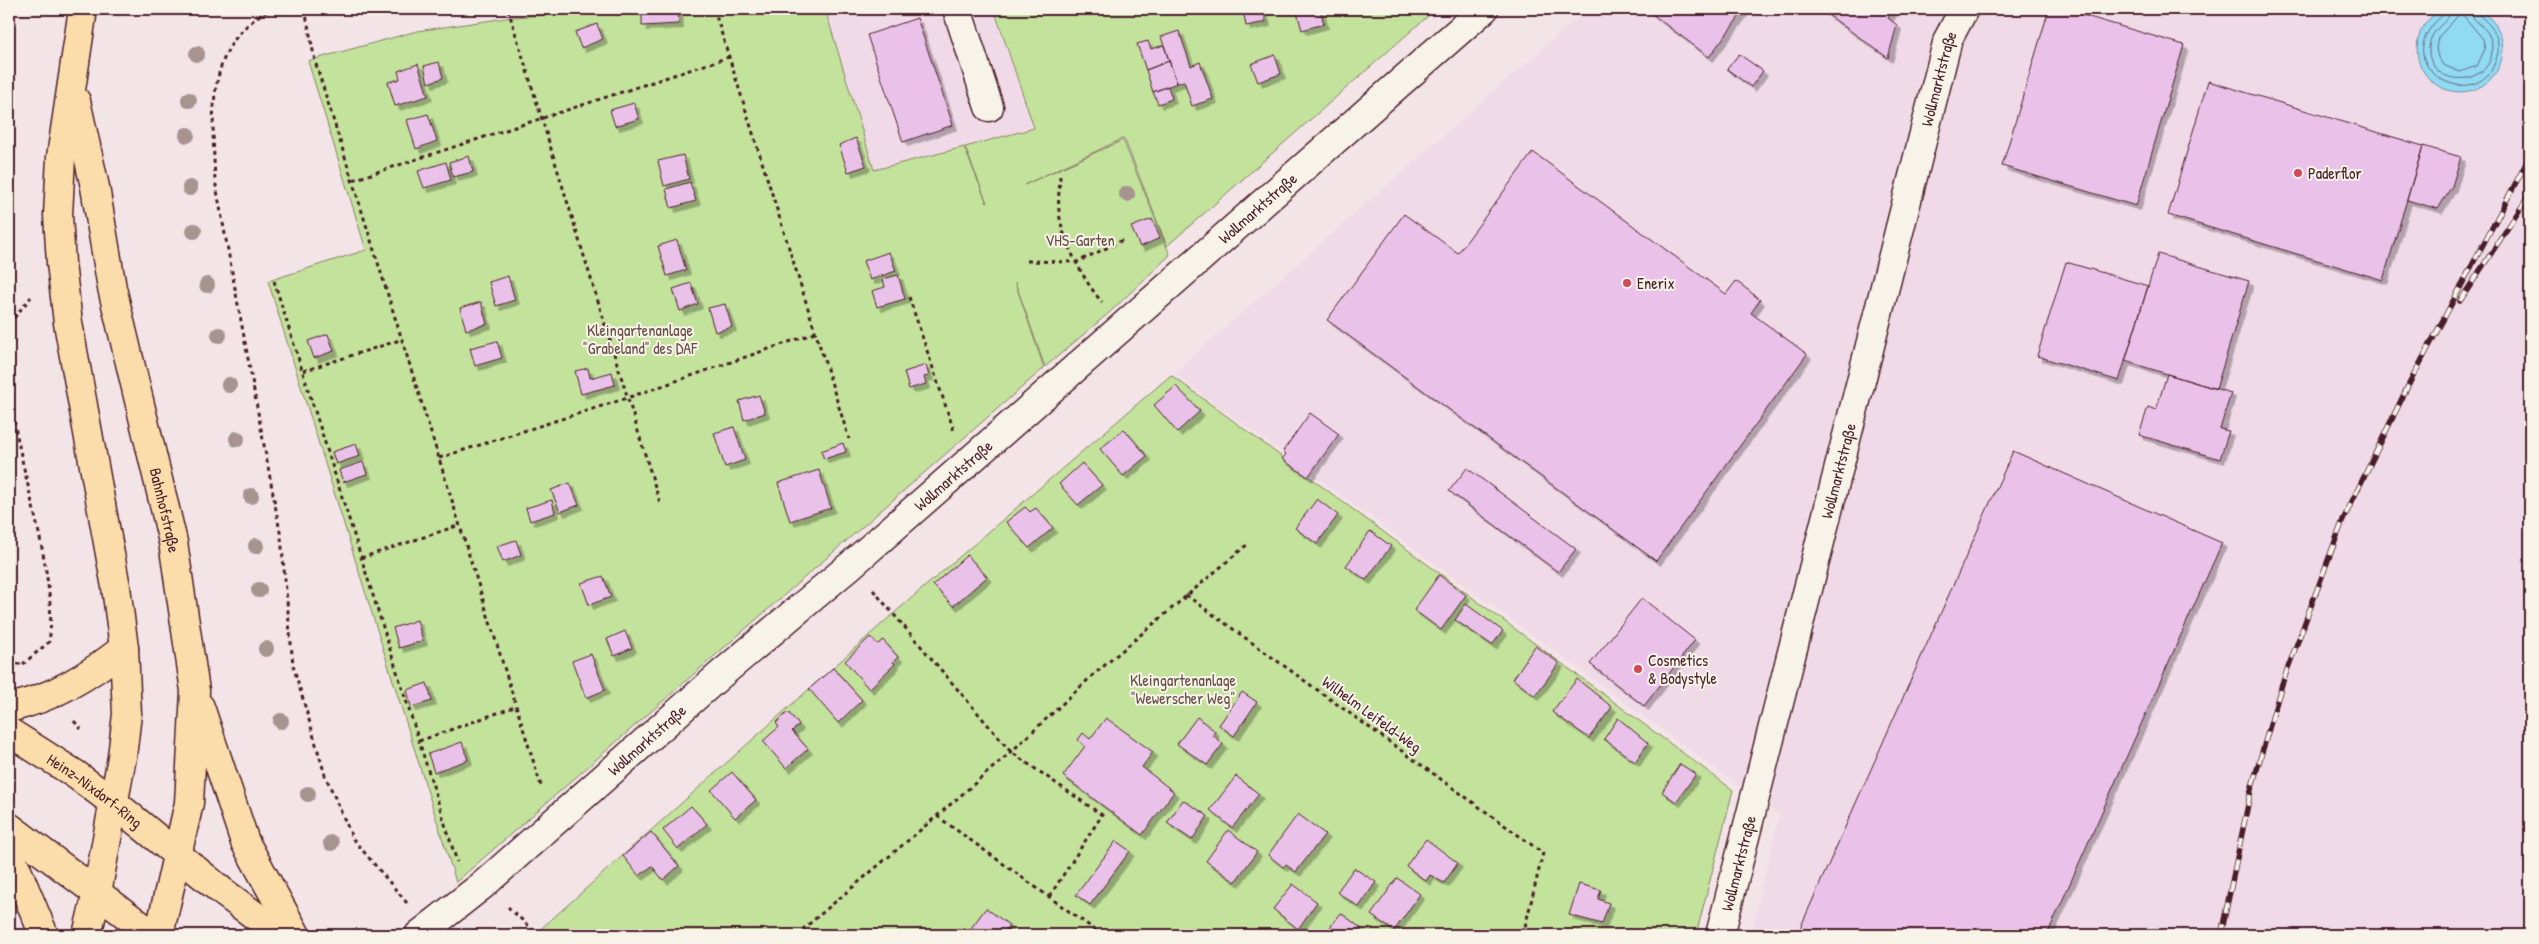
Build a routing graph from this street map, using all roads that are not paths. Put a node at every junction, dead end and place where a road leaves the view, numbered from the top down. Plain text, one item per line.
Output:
1 (83, 9) edge
2 (957, 9) edge
3 (1484, 9) edge
4 (1964, 9) edge
5 (73, 88) junction
6 (989, 107) dead end
7 (124, 648) junction
8 (195, 691) junction
9 (9, 708) edge
10 (9, 732) edge
11 (114, 803) junction
12 (9, 827) edge
13 (9, 851) edge
14 (177, 855) junction
15 (97, 894) junction
16 (425, 930) edge
17 (44, 935) edge
18 (87, 935) edge
19 (153, 935) edge
20 (159, 935) edge
21 (281, 935) edge
22 (296, 935) edge
23 (1720, 935) edge

1 - 5 main road, Bahnhofstraße
2 - 6 street
3 - 16 street, Wollmarktstraße
4 - 23 street, Wollmarktstraße
5 - 7 main road, Bahnhofstraße
5 - 8 main road, Bahnhofstraße
7 - 9 main road
7 - 11 main road, Bahnhofstraße
8 - 14 main road, Bahnhofstraße
8 - 22 main road
10 - 11 main road, Heinz-Nixdorf-Ring
11 - 14 main road, Heinz-Nixdorf-Ring
11 - 15 main road, Bahnhofstraße
12 - 15 main road
13 - 17 main road
14 - 20 main road, Bahnhofstraße
14 - 21 main road, Heinz-Nixdorf-Ring
15 - 18 main road, Bahnhofstraße
15 - 19 main road

